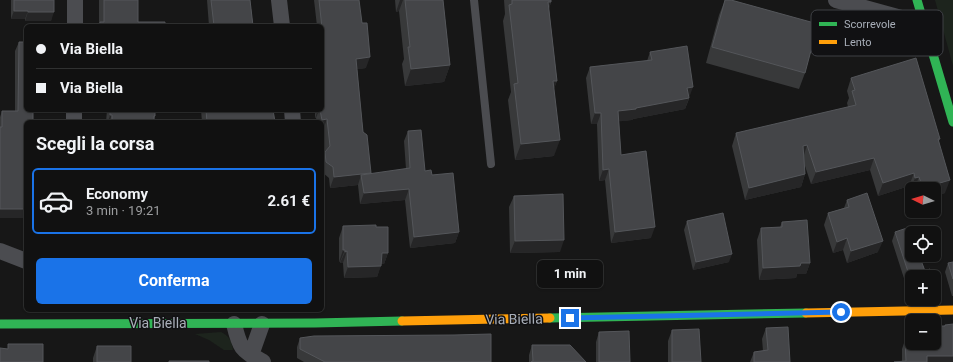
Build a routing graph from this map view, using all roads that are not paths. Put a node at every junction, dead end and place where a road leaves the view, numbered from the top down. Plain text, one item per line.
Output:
1 (75, 0) edge
2 (279, 0) edge
3 (474, 0) edge
4 (836, 0) edge
5 (917, 0) edge
6 (873, 10) edge
7 (920, 10) edge
8 (75, 24) edge
9 (282, 24) edge
10 (933, 56) edge
11 (953, 122) edge
12 (491, 164) dead end
13 (0, 251) edge
14 (24, 260) edge
15 (953, 310) edge
16 (120, 316) edge
17 (315, 317) edge
18 (0, 324) edge
19 (234, 324) junction
20 (262, 324) junction
21 (257, 358) edge

1 - 8 street
2 - 9 street
3 - 12 lane
4 - 6 street
5 - 7 main road
10 - 11 main road
13 - 14 street
15 - 17 main road, Via Biella
16 - 18 main road, Via Biella
16 - 19 main road, Via Biella
17 - 20 main road, Via Biella
19 - 20 main road, Via Biella
19 - 21 street
20 - 21 street

